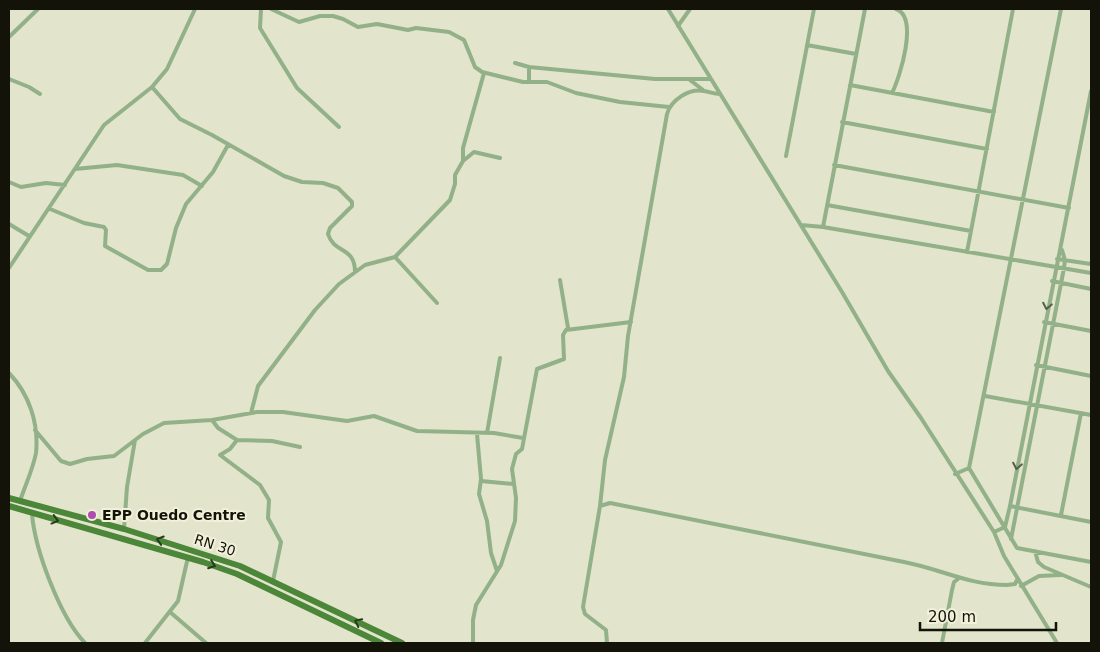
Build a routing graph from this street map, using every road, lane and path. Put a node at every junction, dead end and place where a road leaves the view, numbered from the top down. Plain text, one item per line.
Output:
1 (38, 9) edge
2 (195, 9) edge
3 (261, 9) edge
4 (271, 9) edge
5 (668, 9) edge
6 (690, 9) edge
7 (814, 9) edge
8 (865, 9) edge
9 (896, 9) edge
10 (1013, 9) edge
11 (1061, 9) edge
12 (678, 26) junction
13 (9, 37) edge
14 (807, 46) junction
15 (856, 54) junction
16 (515, 63) dead end
17 (529, 67) junction
18 (484, 73) junction
19 (9, 79) edge
20 (711, 79) junction
21 (690, 80) junction
22 (529, 82) junction
23 (850, 85) junction
24 (152, 87) junction
25 (703, 90) junction
26 (1091, 91) edge
27 (892, 93) junction
28 (40, 94) dead end
29 (720, 94) junction
30 (669, 107) junction
31 (994, 112) junction
32 (842, 122) junction
33 (339, 127) dead end
34 (228, 145) junction
35 (987, 149) junction
36 (786, 156) dead end
37 (500, 158) dead end
38 (463, 161) junction
39 (834, 165) junction
40 (75, 169) junction
41 (9, 182) edge
42 (65, 185) junction
43 (202, 186) junction
44 (979, 191) junction
45 (1024, 199) junction
46 (827, 205) junction
47 (1069, 208) junction
48 (50, 209) junction
49 (9, 224) edge
50 (801, 225) junction
51 (823, 227) junction
52 (971, 232) junction
53 (29, 236) junction
54 (1062, 249) junction
55 (967, 252) junction
56 (395, 257) junction
57 (1057, 259) junction
58 (1065, 260) junction
59 (1012, 261) junction
60 (1091, 264) edge
61 (1055, 267) junction
62 (9, 268) edge
63 (1064, 268) junction
64 (354, 272) junction
65 (1091, 272) edge
66 (560, 280) dead end
67 (1052, 281) junction
68 (1061, 283) junction
69 (1091, 289) edge
70 (437, 303) dead end
71 (631, 322) junction
72 (1044, 322) junction
73 (1053, 324) junction
74 (568, 328) junction
75 (1091, 331) edge
76 (500, 358) dead end
77 (1036, 365) junction
78 (1045, 367) junction
79 (9, 373) edge
80 (1091, 376) edge
81 (985, 396) junction
82 (1029, 402) junction
83 (1037, 404) junction
84 (251, 413) junction
85 (1081, 413) junction
86 (1091, 415) edge
87 (212, 420) junction
88 (35, 430) junction
89 (487, 433) junction
90 (477, 434) junction
91 (523, 438) junction
92 (135, 440) junction
93 (237, 440) junction
94 (300, 447) dead end
95 (970, 468) junction
96 (955, 474) junction
97 (481, 482) junction
98 (514, 484) junction
99 (9, 498) edge
100 (20, 501) junction
101 (9, 506) edge
102 (600, 506) junction
103 (1010, 506) junction
104 (1018, 508) junction
105 (32, 514) junction
106 (1061, 515) junction
107 (1091, 522) edge
108 (1004, 527) junction
109 (124, 530) junction
110 (994, 532) junction
111 (1012, 539) junction
112 (1035, 552) junction
113 (188, 557) junction
114 (1091, 562) edge
115 (497, 571) junction
116 (1063, 575) junction
117 (959, 579) junction
118 (1017, 580) junction
119 (273, 581) junction
120 (1021, 586) junction
121 (1091, 587) edge
122 (170, 612) junction
123 (85, 643) edge
124 (145, 643) edge
125 (206, 643) edge
126 (381, 643) edge
127 (402, 643) edge
128 (472, 643) edge
129 (607, 643) edge
130 (942, 643) edge
131 (1057, 643) edge

1 - 13 street
2 - 24 street
3 - 33 street
4 - 18 street
5 - 12 street
6 - 12 street
7 - 14 street
8 - 15 street
9 - 27 street
10 - 31 street
11 - 45 street
12 - 20 street
14 - 15 street
14 - 36 street
15 - 23 street
16 - 17 street
17 - 21 street
17 - 22 street
18 - 22 street
18 - 38 street
19 - 28 street
20 - 21 street
20 - 29 street
21 - 25 street
22 - 30 street
23 - 27 street
23 - 32 street
24 - 34 street
24 - 40 street
25 - 29 street
25 - 30 street
26 - 47 street
27 - 31 street
29 - 50 street
30 - 71 street
31 - 35 street
32 - 35 street
32 - 39 street
34 - 43 street
34 - 64 street
35 - 44 street
37 - 38 street
38 - 56 street
39 - 44 street
39 - 46 street
40 - 42 street
40 - 43 street
41 - 42 street
42 - 48 street
43 - 48 street
44 - 45 street
44 - 52 street
45 - 47 street
45 - 59 street
46 - 51 street
46 - 52 street
47 - 54 street
48 - 53 street
49 - 53 street
50 - 51 street
50 - 96 street
51 - 55 street
52 - 55 street
53 - 62 street
54 - 57 street
54 - 58 street
55 - 59 street
56 - 64 street
56 - 70 street
57 - 58 street
57 - 61 street
58 - 60 street
58 - 63 street
59 - 61 street
59 - 81 street
61 - 63 street
61 - 67 street
63 - 65 street
63 - 68 street
64 - 84 street
66 - 74 street
67 - 68 street
67 -> 72 street
68 - 69 street
68 - 73 street
71 - 74 street
71 - 102 street
72 - 73 street
72 - 77 street
73 - 75 street
73 - 78 street
74 - 91 street
76 - 89 street
77 - 78 street
77 - 82 street
78 - 80 street
78 - 83 street
79 - 88 street
81 - 82 street
81 - 95 street
82 - 83 street
82 -> 103 street
83 - 85 street
83 - 104 street
84 - 87 street
84 - 90 street
85 - 86 street
85 - 106 street
87 - 92 street
87 - 93 street
88 - 92 street
88 - 100 street
89 - 90 street
89 - 91 street
90 - 97 street
91 - 98 street
92 - 109 street
93 - 94 street
93 - 119 street
95 - 96 street
95 - 108 street
96 - 110 street
97 - 98 street
97 - 115 street
98 - 115 street
99 - 100 main road, RN 30 / RN 30
100 - 109 main road, RN 30 / RN 30
101 - 105 main road, RN 30
102 - 117 street
102 - 129 street
103 - 104 street
103 - 108 street
104 - 106 street
104 - 111 street
105 -> 113 main road, RN 30
105 - 123 street
106 - 107 street
108 - 110 street
108 - 111 street
119 -> 109 main road, RN 30 / RN 30
110 - 118 street
111 - 112 street
112 - 114 street
112 - 116 street
113 - 122 street
113 -> 126 main road, RN 30
115 - 128 street
116 - 120 street
116 - 121 street
117 - 118 street
117 - 130 street
118 - 120 street
127 -> 119 main road, RN 30 / RN 30
120 - 131 street
122 - 124 street
122 - 125 street

